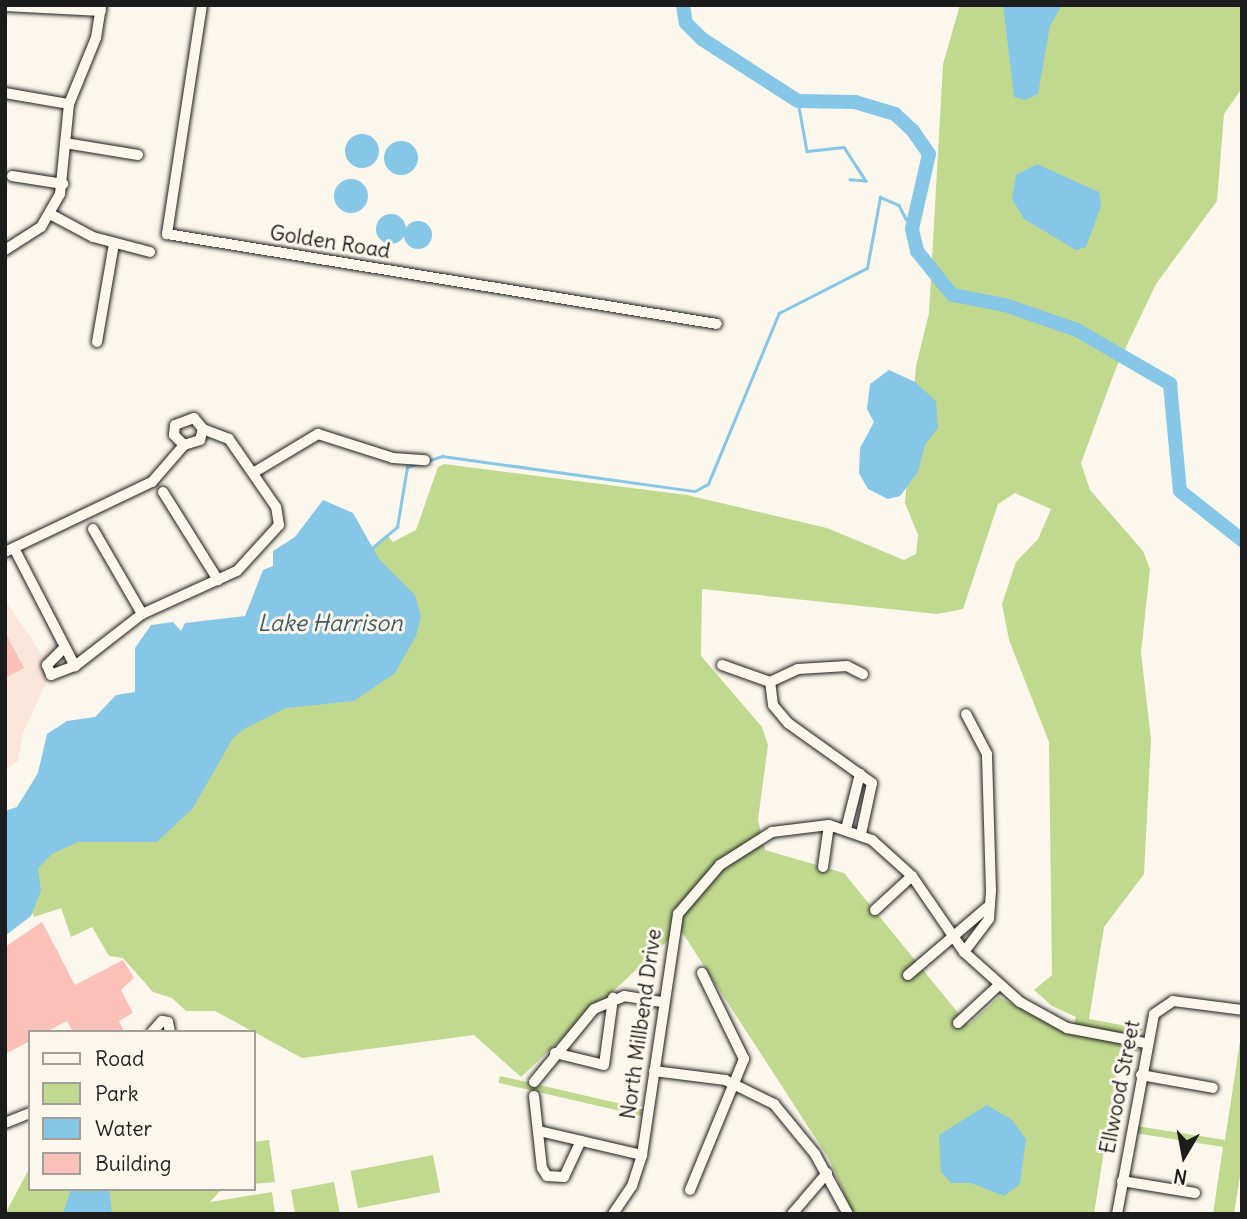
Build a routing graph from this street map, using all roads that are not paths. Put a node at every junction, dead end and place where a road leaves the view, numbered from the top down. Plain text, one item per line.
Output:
1 (202, 5) edge
2 (5, 6) edge
3 (101, 8) edge
4 (5, 93) edge
5 (69, 104) junction
6 (65, 143) junction
7 (138, 155) dead end
8 (12, 176) dead end
9 (63, 184) junction
10 (50, 214) junction
11 (114, 244) junction
12 (5, 250) edge
13 (149, 252) dead end
14 (717, 324) dead end
15 (97, 342) dead end
16 (203, 429) junction
17 (184, 445) junction
18 (425, 460) dead end
19 (253, 473) junction
20 (163, 492) dead end
21 (93, 529) dead end
22 (10, 551) edge
23 (218, 580) junction
24 (142, 614) junction
25 (63, 649) junction
26 (722, 665) dead end
27 (75, 666) junction
28 (863, 674) dead end
29 (770, 682) junction
30 (967, 713) dead end
31 (860, 774) junction
32 (829, 825) junction
33 (846, 829) junction
34 (861, 834) junction
35 (822, 866) dead end
36 (912, 876) junction
37 (990, 905) junction
38 (876, 910) dead end
39 (951, 935) junction
40 (964, 952) junction
41 (702, 974) dead end
42 (908, 975) dead end
43 (999, 985) junction
44 (612, 998) junction
45 (662, 1002) junction
46 (1242, 1010) edge
47 (958, 1023) dead end
48 (154, 1030) edge
49 (170, 1030) edge
50 (1145, 1043) junction
51 (555, 1053) junction
52 (654, 1071) junction
53 (1141, 1075) junction
54 (534, 1082) dead end
55 (737, 1084) junction
56 (1213, 1088) dead end
57 (534, 1096) dead end
58 (28, 1114) edge
59 (5, 1123) edge
60 (539, 1131) junction
61 (581, 1141) junction
62 (642, 1155) junction
63 (827, 1173) junction
64 (1122, 1181) junction
65 (690, 1189) dead end
66 (1195, 1194) dead end
67 (613, 1214) edge
68 (792, 1214) edge
69 (848, 1214) edge
70 (1117, 1214) edge

1 - 14 street, Golden Road
2 - 3 street
3 - 5 street
4 - 5 street
5 - 6 street
6 - 7 street
6 - 9 street
8 - 9 street
9 - 10 street
10 - 11 street
10 - 12 street
11 - 13 street
11 - 15 street
16 - 17 street
16 - 17 street
16 - 19 street
17 - 22 street
18 - 19 street
19 - 23 street
20 - 23 street
21 - 24 street
22 - 25 street
23 - 24 street
24 - 27 street
25 - 27 street
25 - 27 street
26 - 29 street
28 - 29 street
29 - 31 street
30 - 37 street
31 - 33 street
31 - 34 street
32 - 33 street, North Millbend Drive
32 - 35 street
32 - 45 street, North Millbend Drive
33 - 34 street, North Millbend Drive
34 - 36 street, North Millbend Drive
36 - 38 street
36 - 39 street, North Millbend Drive
37 - 39 street
37 - 40 street
39 - 40 street, North Millbend Drive
39 - 42 street
40 - 43 street, North Millbend Drive
41 - 55 street
43 - 47 street
43 - 50 street, North Millbend Drive
44 - 45 street
44 - 51 street
44 - 51 street
45 - 52 street, North Millbend Drive
46 - 50 street, Ellwood Street
48 - 49 street
50 - 53 street, Ellwood Street
51 - 54 street
52 - 55 street
52 - 62 street, North Millbend Drive
53 - 56 street
53 - 64 street, Ellwood Street
55 - 63 street
55 - 65 street
57 - 60 street
58 - 59 street
60 - 61 street
60 - 61 street
61 - 62 street
62 - 67 street, North Millbend Drive
63 - 68 street
63 - 69 street
64 - 66 street
64 - 70 street, Ellwood Street

